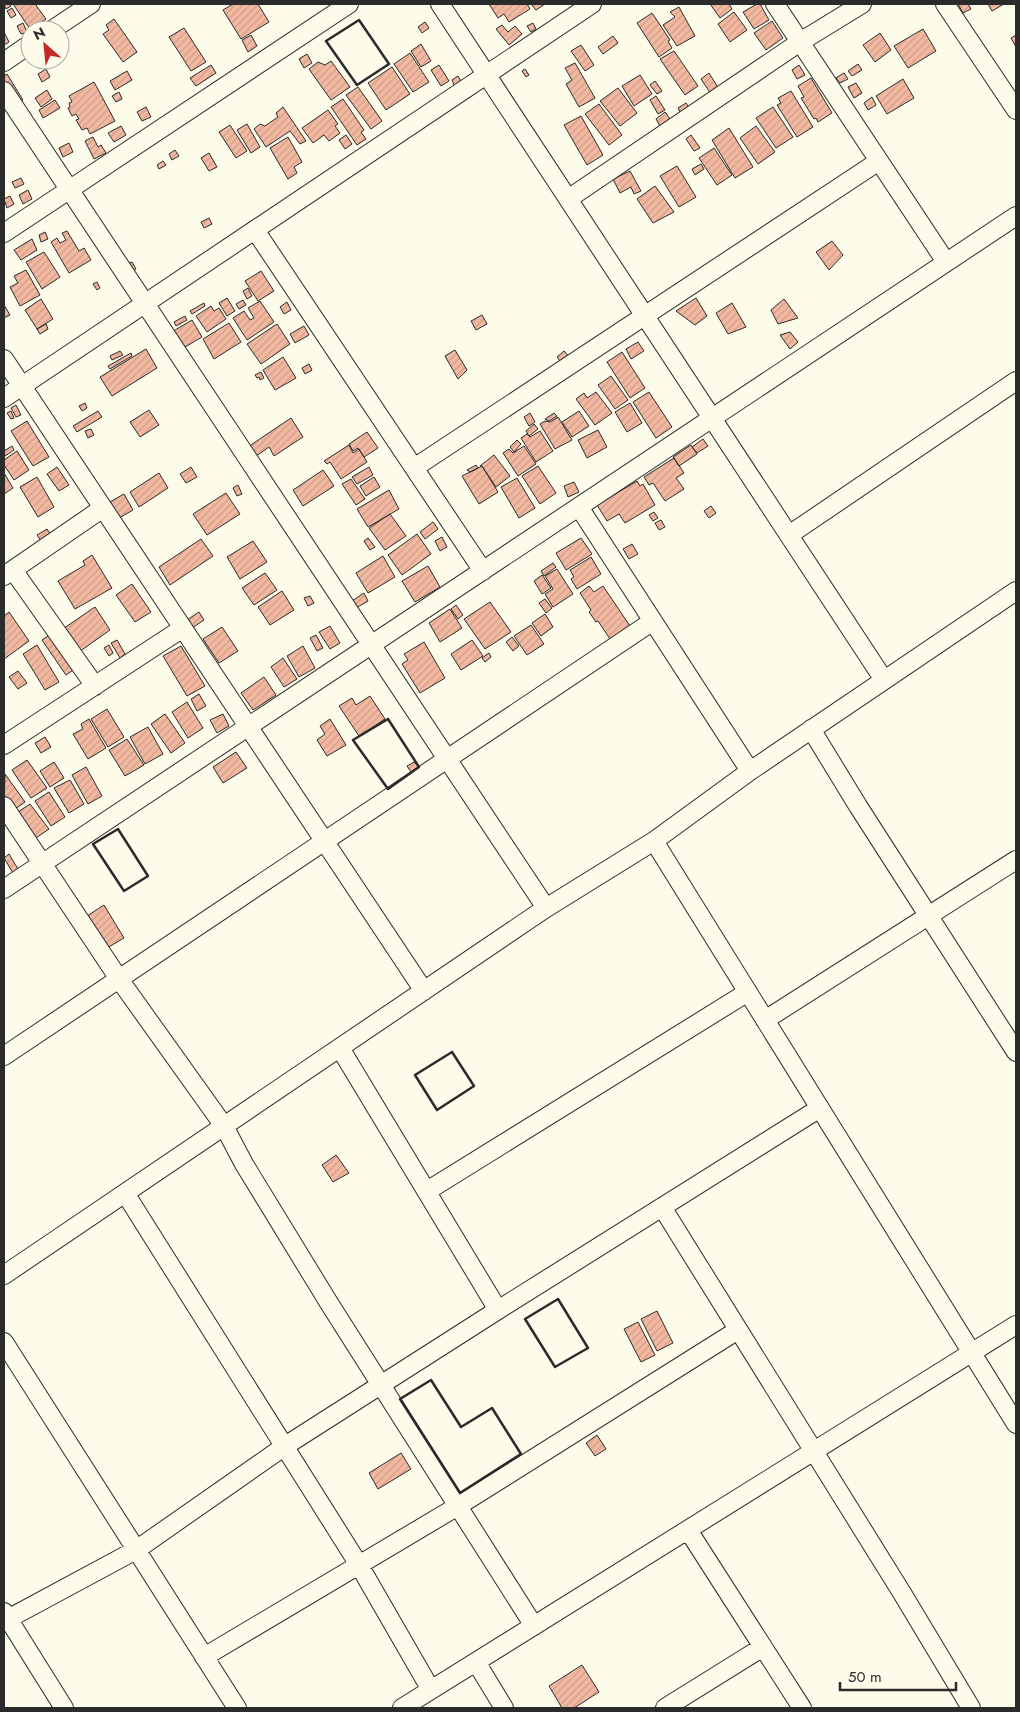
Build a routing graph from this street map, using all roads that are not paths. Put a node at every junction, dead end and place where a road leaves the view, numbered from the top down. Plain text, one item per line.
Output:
1 (91, 4) edge
2 (349, 4) edge
3 (440, 4) edge
4 (592, 4) edge
5 (775, 4) edge
6 (862, 4) edge
7 (945, 4) edge
8 (67, 20) edge
9 (800, 42) junction
10 (20, 51) edge
11 (4, 62) edge
12 (486, 74) junction
13 (4, 91) edge
14 (1016, 110) edge
15 (879, 161) junction
16 (69, 190) junction
17 (568, 199) junction
18 (1016, 216) edge
19 (255, 230) junction
20 (4, 233) edge
21 (946, 262) junction
22 (145, 304) junction
23 (645, 316) junction
24 (4, 359) edge
25 (1016, 381) edge
26 (22, 386) junction
27 (4, 398) edge
28 (712, 418) junction
29 (414, 468) junction
30 (578, 507) junction
31 (103, 508) junction
32 (789, 535) junction
33 (483, 571) junction
34 (9, 573) edge
35 (1016, 591) edge
36 (652, 621) junction
37 (183, 628) junction
38 (371, 645) junction
39 (884, 680) junction
40 (95, 686) junction
41 (248, 726) junction
42 (811, 729) junction
43 (4, 745) edge
44 (447, 759) junction
45 (750, 771) junction
46 (4, 806) edge
47 (324, 841) junction
48 (654, 841) junction
49 (1016, 860) edge
50 (43, 863) junction
51 (4, 889) edge
52 (546, 908) junction
53 (929, 916) junction
54 (119, 979) junction
55 (424, 991) junction
56 (748, 992) junction
57 (765, 1020) junction
58 (340, 1048) junction
59 (1016, 1052) edge
60 (4, 1056) edge
61 (820, 1108) junction
62 (224, 1126) junction
63 (427, 1191) junction
64 (125, 1193) junction
65 (662, 1207) junction
66 (4, 1275) edge
67 (498, 1310) junction
68 (1016, 1324) edge
69 (738, 1330) junction
70 (4, 1342) edge
71 (972, 1352) junction
72 (380, 1385) junction
73 (1016, 1424) edge
74 (285, 1446) junction
75 (814, 1451) junction
76 (458, 1506) junction
77 (688, 1530) junction
78 (136, 1550) junction
79 (359, 1565) junction
80 (5, 1617) edge
81 (534, 1626) junction
82 (763, 1646) junction
83 (204, 1657) junction
84 (476, 1662) junction
85 (431, 1690) junction
86 (64, 1708) edge
87 (237, 1708) edge
88 (402, 1708) edge
89 (504, 1708) edge
90 (665, 1708) edge
91 (802, 1708) edge
92 (971, 1708) edge

1 - 8 street
2 - 16 street
3 - 12 street
4 - 12 street
5 - 9 street
6 - 9 street
7 - 14 street
9 - 15 street
9 - 17 street
10 - 11 street
12 - 17 street
12 - 19 street
13 - 16 street
15 - 21 street
15 - 23 street
16 - 20 street
16 - 22 street
17 - 23 street
18 - 21 street
19 - 22 street
19 - 29 street
21 - 28 street
22 - 26 street
22 - 38 street
23 - 28 street
23 - 29 street
24 - 26 street
25 - 32 street
26 - 27 street
26 - 31 street
28 - 30 street
28 - 32 street
29 - 33 street
30 - 33 street
30 - 36 street
31 - 34 street
31 - 37 street
32 - 39 street
33 - 38 street
34 - 40 street
35 - 39 street
36 - 44 street
36 - 45 street
37 - 40 street
37 - 41 street
38 - 41 street
38 - 44 street
39 - 42 street
40 - 43 street
41 - 47 street
41 - 50 street
42 - 45 street
42 - 53 street
44 - 47 street
44 - 52 street
45 - 48 street
46 - 50 street
47 - 54 street
47 - 55 street
48 - 52 street
48 - 56 street
49 - 53 street
50 - 51 street
50 - 54 street
52 - 55 street
53 - 57 street
53 - 59 street
54 - 60 street
54 - 62 street
55 - 58 street
56 - 57 street
56 - 63 street
57 - 61 street
58 - 62 street
58 - 63 street
61 - 65 street
61 - 71 street
62 - 64 street
62 - 72 street
63 - 67 street
64 - 66 street
64 - 74 street
65 - 67 street
65 - 69 street
67 - 72 street
68 - 71 street
69 - 75 street
69 - 76 street
70 - 78 street
71 - 73 street
71 - 75 street
72 - 74 street
72 - 76 street
74 - 78 street
74 - 79 street
75 - 77 street
75 - 92 street
76 - 79 street
76 - 81 street
77 - 81 street
77 - 82 street
78 - 80 street
78 - 83 street
79 - 83 street
79 - 85 street
80 - 86 street
81 - 84 street
82 - 90 street
82 - 91 street
83 - 87 street
84 - 85 street
84 - 89 street
85 - 88 street

